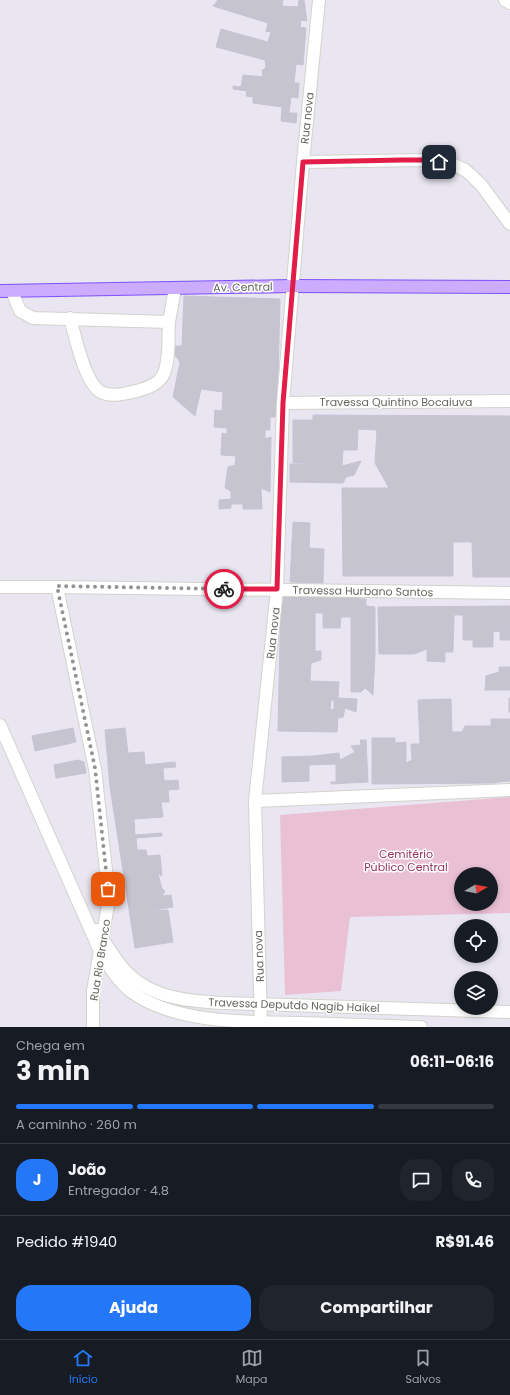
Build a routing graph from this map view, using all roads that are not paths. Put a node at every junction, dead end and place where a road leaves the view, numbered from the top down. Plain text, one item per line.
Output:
1 (319, 0) edge
2 (505, 0) edge
3 (510, 3) edge
4 (303, 162) junction
5 (510, 224) edge
6 (292, 286) junction
7 (510, 287) edge
8 (175, 288) junction
9 (6, 291) edge
10 (70, 318) junction
11 (170, 322) junction
12 (510, 401) edge
13 (283, 403) junction
14 (57, 586) junction
15 (0, 587) edge
16 (277, 589) junction
17 (510, 593) edge
18 (0, 725) edge
19 (510, 790) edge
20 (255, 801) junction
21 (101, 945) junction
22 (261, 1004) junction
23 (510, 1012) edge
24 (261, 1024) edge
25 (93, 1027) edge
26 (421, 1027) edge

1 - 4 street, Rua nova
2 - 3 street
4 - 5 street
4 - 6 street, Rua nova
6 - 7 main road, Av. Central
6 - 8 main road, Av. Central
6 - 13 street, Rua nova
8 - 9 main road, Av. Central
8 - 11 street
9 - 10 street
10 - 11 street
10 - 11 street
12 - 13 street, Travessa Quintino Bocaiuva
13 - 16 street, Rua nova
14 - 15 street, Travessa Hurbano Santos
14 - 16 street, Travessa Hurbano Santos
14 - 21 street, Rua Rio Branco
16 - 17 street, Travessa Hurbano Santos
16 - 20 street, Rua nova
18 - 21 street
19 - 20 street
20 - 22 street, Rua nova
21 - 22 street, Travessa Deputdo Nagib Haikel
21 - 24 street, Travessa Deputdo Nagib Haikel
21 - 25 street, Rua Rio Branco
22 - 23 street, Travessa Deputdo Nagib Haikel
22 - 24 street, Rua nova
24 - 26 street, Travessa Deputdo Nagib Haikel

